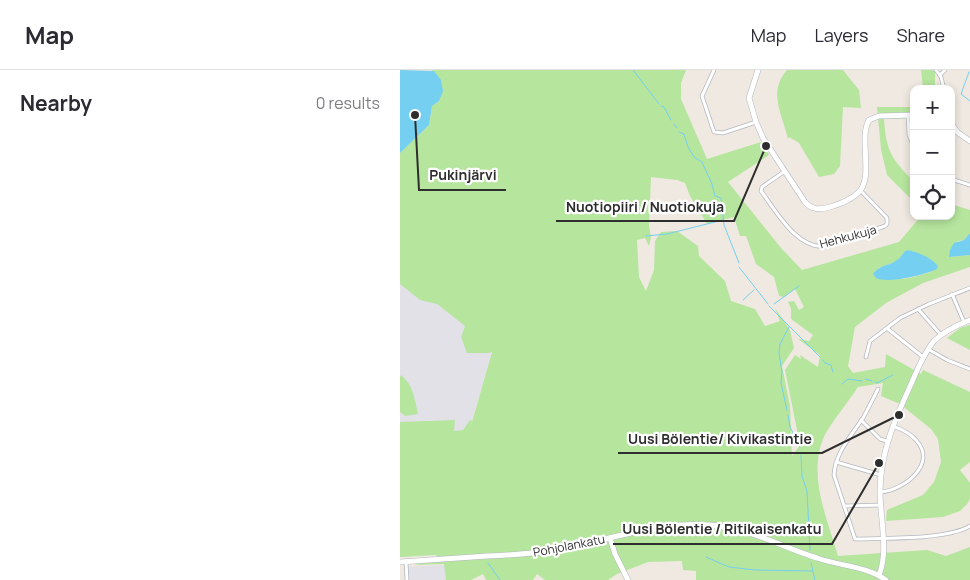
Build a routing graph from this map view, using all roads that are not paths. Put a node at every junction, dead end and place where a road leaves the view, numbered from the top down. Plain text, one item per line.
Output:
1 (714, 70) edge
2 (758, 70) edge
3 (936, 70) edge
4 (945, 70) edge
5 (940, 75) junction
6 (943, 85) edge
7 (910, 115) edge
8 (756, 122) junction
9 (910, 125) edge
10 (955, 129) edge
11 (910, 137) edge
12 (970, 142) edge
13 (785, 171) junction
14 (955, 180) edge
15 (970, 185) edge
16 (861, 191) junction
17 (970, 288) edge
18 (952, 294) junction
19 (918, 309) junction
20 (970, 320) edge
21 (964, 322) junction
22 (888, 329) junction
23 (941, 335) junction
24 (928, 349) junction
25 (866, 357) dead end
26 (923, 357) junction
27 (970, 369) edge
28 (878, 389) dead end
29 (861, 420) junction
30 (893, 426) junction
31 (887, 441) junction
32 (836, 462) junction
33 (881, 475) junction
34 (880, 492) junction
35 (881, 505) junction
36 (845, 506) junction
37 (970, 526) edge
38 (610, 538) junction
39 (882, 538) junction
40 (403, 562) edge
41 (879, 575) junction
42 (407, 580) edge
43 (628, 580) edge
44 (886, 580) edge

1 - 8 street
2 - 8 street
3 - 5 street
4 - 5 street
5 - 6 street
7 - 16 street
8 - 13 street
9 - 11 street
10 - 12 street
13 - 16 street
13 - 16 street, Hehkukuja
14 - 15 street
17 - 18 street
18 - 19 street
18 - 21 street
19 - 22 street
19 - 23 street
20 - 21 street
21 - 23 street
22 - 25 street
22 - 26 street
23 - 24 street
24 - 26 street
24 - 27 street
26 - 30 street
28 - 29 street
29 - 31 street
29 - 32 street
30 - 31 street
30 - 34 street
31 - 33 street
32 - 33 street
32 - 36 street
33 - 34 street
34 - 35 street
35 - 36 street
35 - 39 street
36 - 39 street
37 - 39 street
38 - 40 street, Pohjolankatu
38 - 41 street, Pohjolankatu
38 - 43 street
39 - 41 street
40 - 42 street
41 - 44 street, Pohjolankatu

